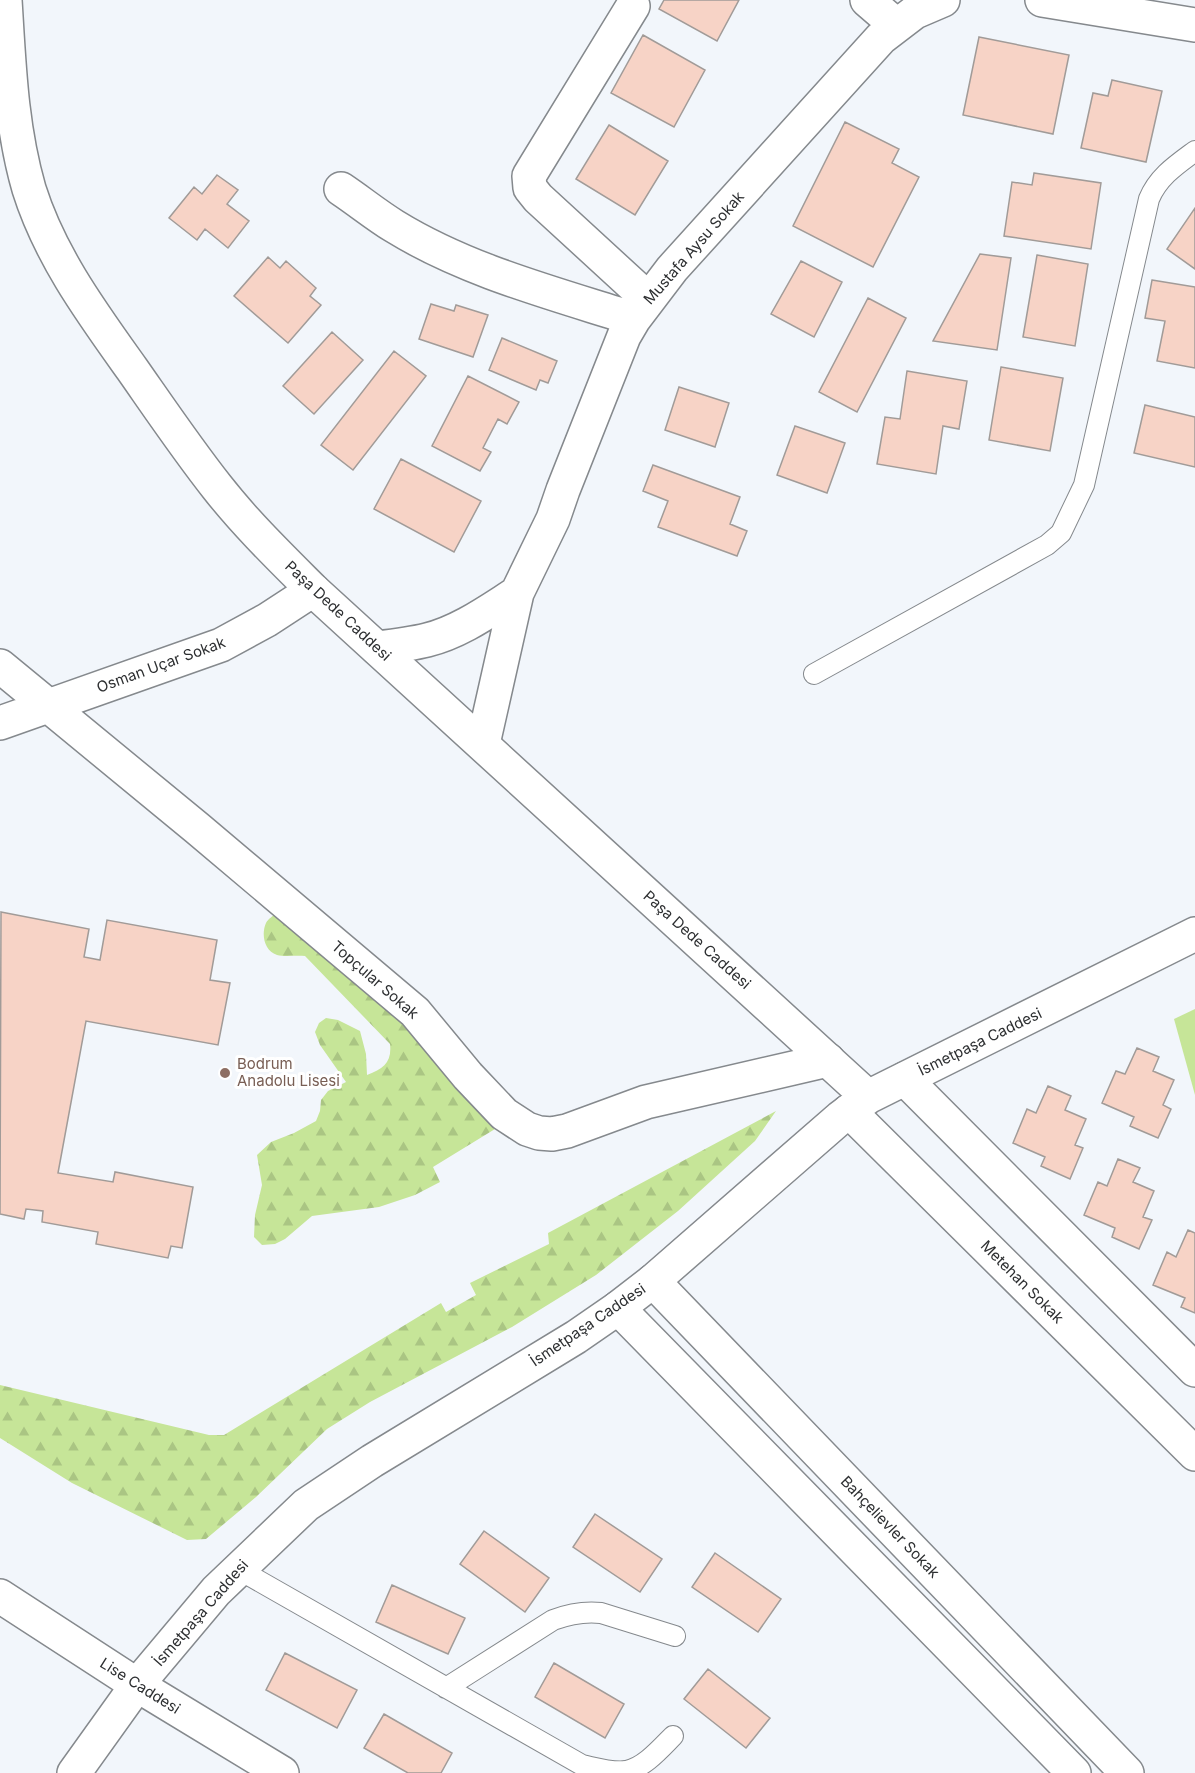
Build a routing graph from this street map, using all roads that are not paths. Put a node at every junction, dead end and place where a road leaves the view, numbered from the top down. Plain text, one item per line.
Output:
1 (5, 0) edge
2 (867, 0) edge
3 (939, 0) edge
4 (1042, 0) edge
5 (633, 6) dead end
6 (896, 26) junction
7 (1195, 26) edge
8 (6, 114) edge
9 (1195, 151) edge
10 (341, 189) dead end
11 (641, 309) junction
12 (313, 590) junction
13 (518, 593) junction
14 (377, 648) junction
15 (0, 666) edge
16 (813, 674) dead end
17 (47, 706) junction
18 (0, 723) edge
19 (483, 744) junction
20 (1195, 934) edge
21 (828, 1060) junction
22 (905, 1079) junction
23 (859, 1104) junction
24 (653, 1281) junction
25 (618, 1308) junction
26 (1195, 1370) edge
27 (1195, 1454) edge
28 (238, 1569) junction
29 (0, 1596) edge
30 (675, 1636) dead end
31 (138, 1685) junction
32 (446, 1688) junction
33 (672, 1736) dead end
34 (74, 1773) edge
35 (282, 1773) edge
36 (1074, 1773) edge
37 (1127, 1773) edge

1 - 8 street, Paşa Dede Caddesi
2 - 6 street
3 - 6 street, Mustafa Aysu Sokak
4 - 7 street
5 - 11 street
6 - 11 street, Mustafa Aysu Sokak
8 - 12 street, Paşa Dede Caddesi
9 - 16 lane
10 - 11 street
11 - 13 street, Mustafa Aysu Sokak
12 - 14 street, Paşa Dede Caddesi
12 - 17 street, Osman Uçar Sokak
13 - 14 street
13 - 19 street, Mustafa Aysu Sokak
14 - 19 street, Paşa Dede Caddesi
15 - 17 street, Topçular Sokak
17 - 18 street, Osman Uçar Sokak
17 - 21 street, Topçular Sokak
19 - 21 street, Paşa Dede Caddesi
20 - 22 street, İsmetpaşa Caddesi
21 - 23 street, Paşa Dede Caddesi
22 - 23 street, İsmetpaşa Caddesi
22 - 26 street
23 - 24 street, İsmetpaşa Caddesi
23 - 27 street, Metehan Sokak
24 - 25 street, İsmetpaşa Caddesi
24 - 37 street, Bahçelievler Sokak
25 - 28 street, İsmetpaşa Caddesi
25 - 36 street
28 - 31 street, İsmetpaşa Caddesi
28 - 32 lane
29 - 31 street, Lise Caddesi
30 - 32 lane
31 - 34 street, İsmetpaşa Caddesi
31 - 35 street, Lise Caddesi
32 - 33 lane

